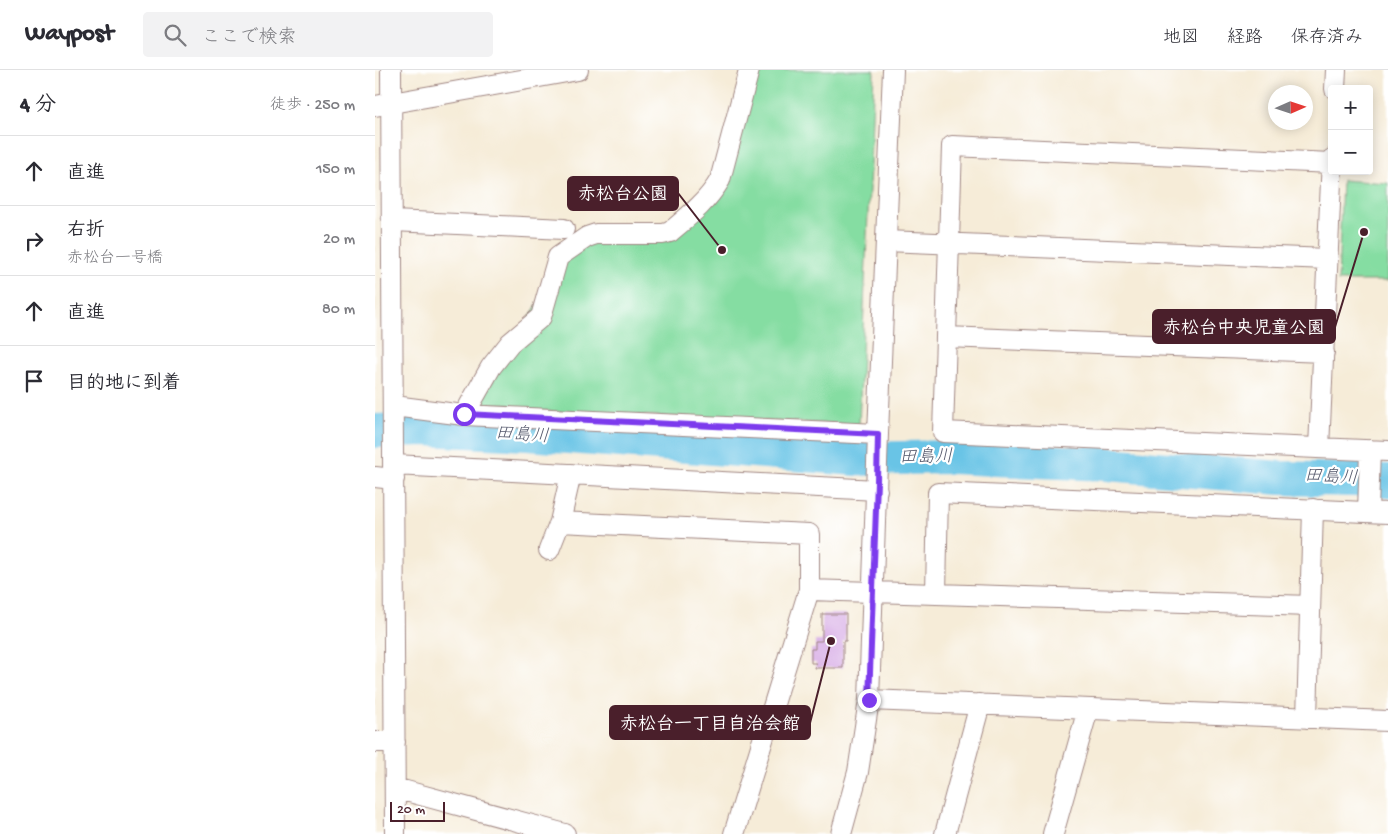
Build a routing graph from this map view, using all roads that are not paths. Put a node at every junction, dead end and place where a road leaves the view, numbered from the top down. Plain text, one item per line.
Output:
1 (391, 70) edge
2 (578, 70) edge
3 (749, 70) edge
4 (893, 70) edge
5 (1336, 70) edge
6 (1335, 85) edge
7 (384, 104) edge
8 (1328, 161) edge
9 (1331, 175) edge
10 (393, 222) junction
11 (564, 229) dead end
12 (886, 241) junction
13 (948, 244) junction
14 (1328, 259) junction
15 (946, 337) junction
16 (1324, 352) junction
17 (384, 380) edge
18 (393, 410) junction
19 (464, 414) junction
20 (878, 437) junction
21 (1319, 448) junction
22 (1379, 451) edge
23 (389, 469) edge
24 (571, 474) junction
25 (877, 485) junction
26 (1313, 509) junction
27 (1368, 512) junction
28 (1388, 513) edge
29 (560, 522) junction
30 (549, 550) dead end
31 (809, 590) junction
32 (873, 592) junction
33 (936, 594) junction
34 (1310, 606) junction
35 (869, 700) junction
36 (979, 704) junction
37 (1087, 709) junction
38 (1307, 718) junction
39 (1388, 721) edge
40 (385, 742) edge
41 (395, 788) junction
42 (395, 834) edge
43 (565, 834) edge
44 (734, 834) edge
45 (841, 834) edge
46 (945, 834) edge
47 (1053, 834) edge

1 - 7 street
2 - 7 street
3 - 19 street
4 - 12 street
5 - 6 street
7 - 10 street
8 - 13 street
9 - 14 street
10 - 11 street
10 - 17 street
12 - 13 street
12 - 20 street
13 - 14 street
13 - 15 street
14 - 16 street
15 - 16 street
15 - 21 street
16 - 21 street
17 - 18 street
18 - 19 street
18 - 23 street
19 - 20 street
20 - 25 street
21 - 22 street
22 - 27 street
23 - 24 street
23 - 40 street
24 - 25 street
24 - 29 street
25 - 32 street
26 - 27 street
26 - 33 street
26 - 34 street
27 - 28 street
29 - 30 street
29 - 31 street
31 - 32 street
31 - 44 street
32 - 33 street
32 - 35 street
33 - 34 street
34 - 38 street
35 - 36 street
35 - 45 street
36 - 37 street
36 - 46 street
37 - 38 street
37 - 47 street
38 - 39 street
40 - 41 street
41 - 42 street
41 - 43 street

